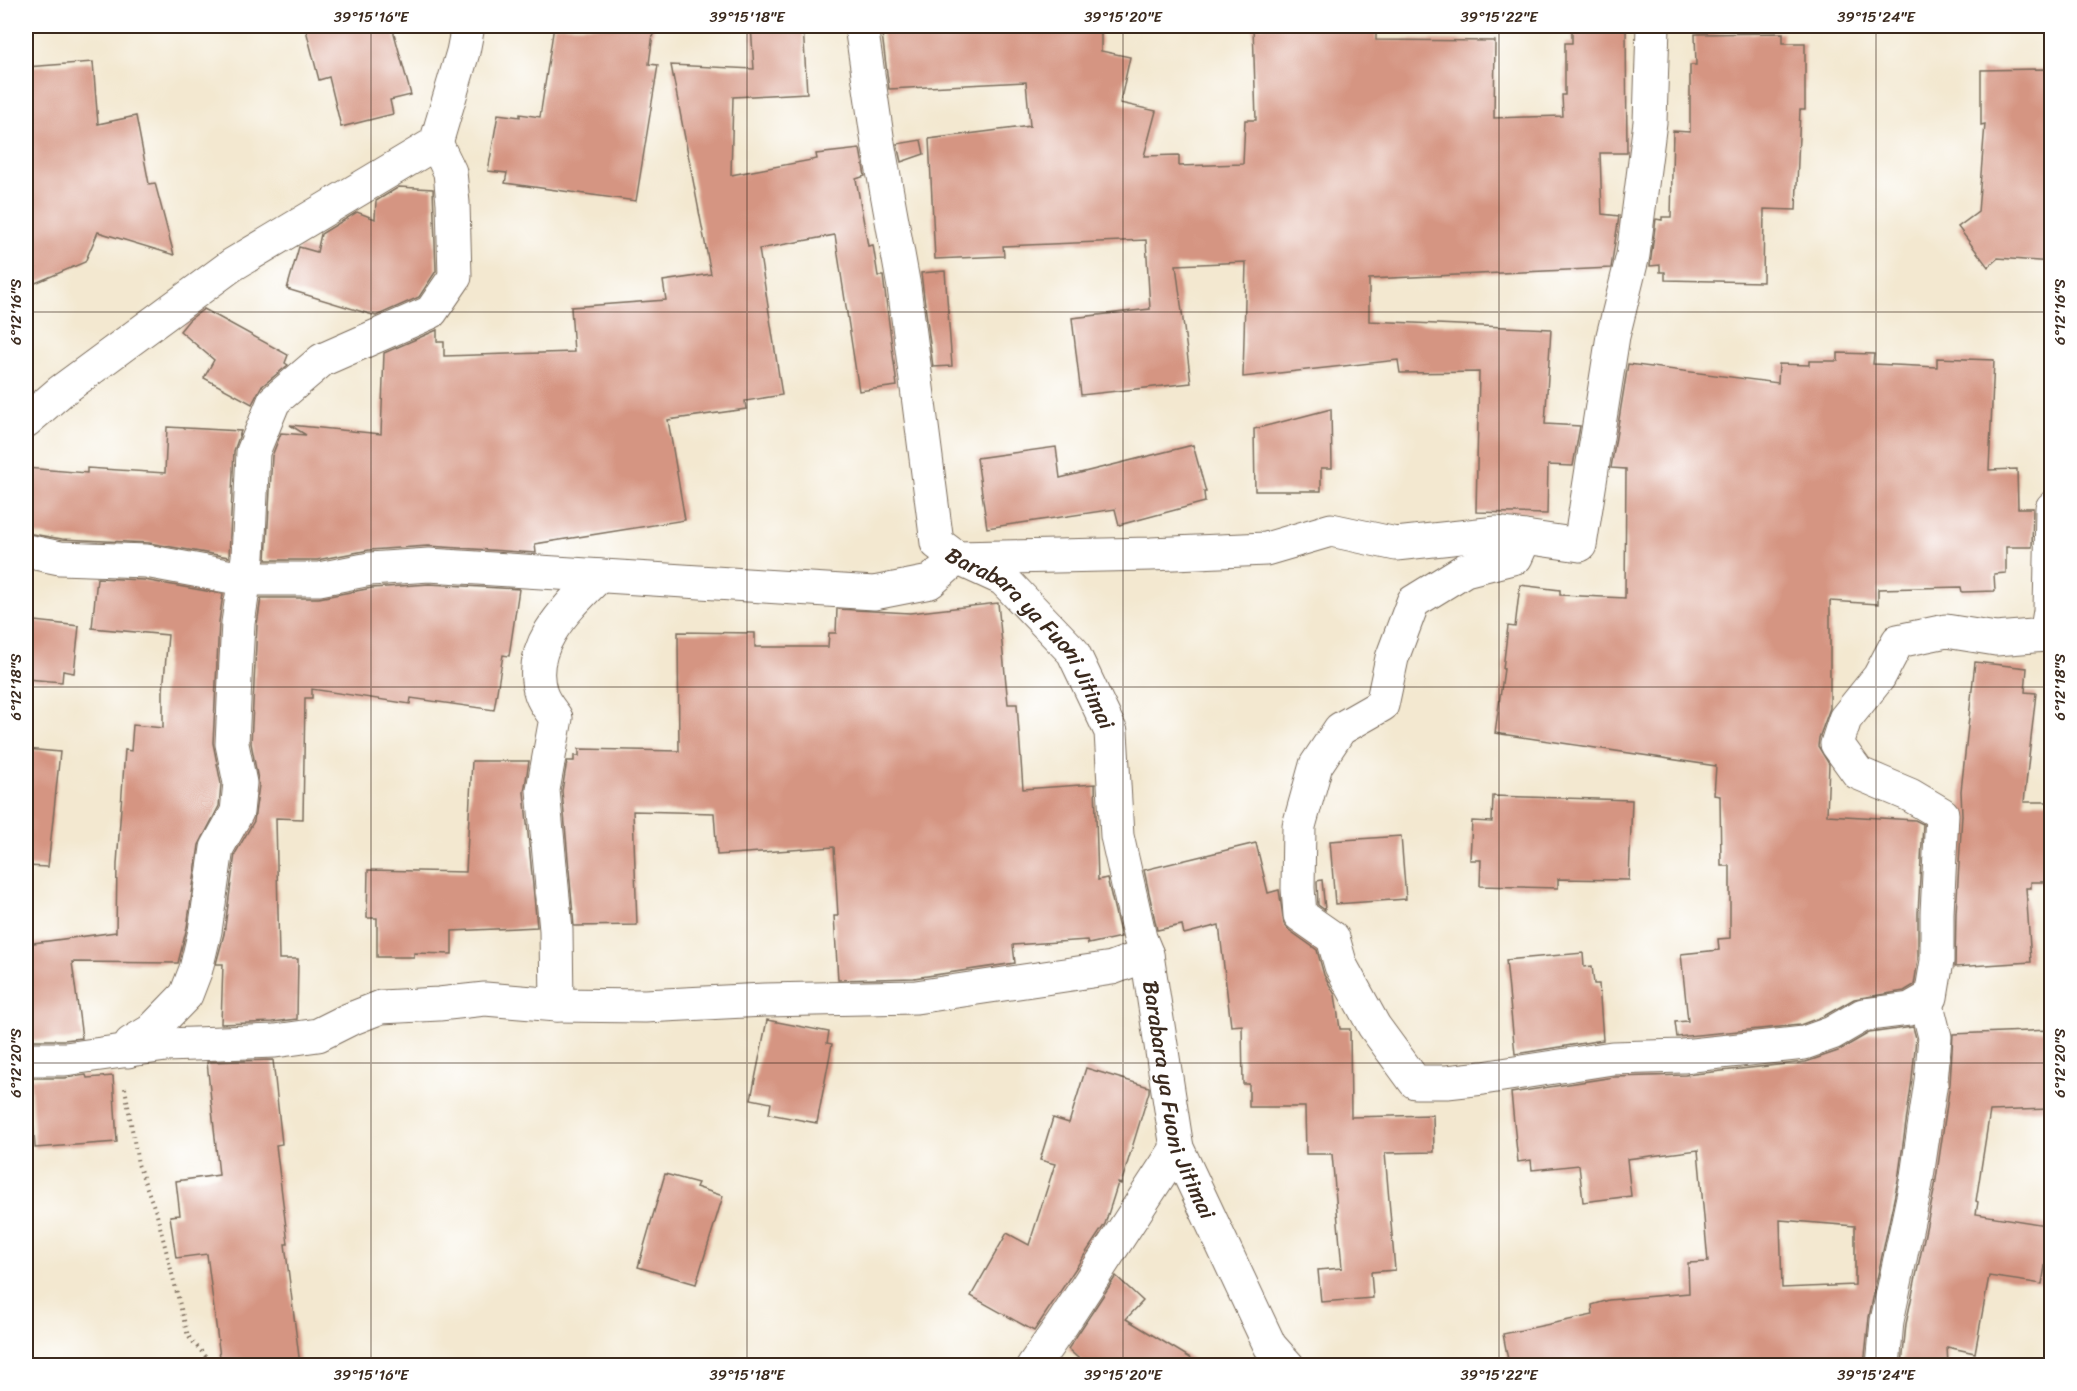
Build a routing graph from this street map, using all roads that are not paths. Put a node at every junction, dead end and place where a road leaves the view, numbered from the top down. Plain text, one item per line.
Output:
1 (468, 26) edge
2 (861, 26) edge
3 (1653, 26) edge
4 (436, 143) junction
5 (26, 421) edge
6 (2052, 508) edge
7 (1525, 537) junction
8 (26, 551) edge
9 (957, 558) junction
10 (599, 576) junction
11 (243, 579) junction
12 (2049, 638) edge
13 (1147, 955) junction
14 (1926, 1001) junction
15 (557, 1005) junction
16 (125, 1051) junction
17 (26, 1059) edge
18 (1177, 1148) junction
19 (1280, 1356) edge
20 (1033, 1365) edge
21 (1882, 1365) edge

1 - 4 street
2 - 9 street, Barabara ya Fuoni Jitimai
3 - 7 street
4 - 5 street
4 - 11 street
6 - 12 street
7 - 9 street
7 - 14 street
8 - 11 street
9 - 10 street
9 - 13 street, Barabara ya Fuoni Jitimai
10 - 11 street
10 - 15 street
11 - 16 street
12 - 14 street
13 - 15 street
13 - 18 street, Barabara ya Fuoni Jitimai
14 - 21 street
15 - 16 street
16 - 17 street
18 - 19 street, Barabara ya Fuoni Jitimai
18 - 20 street

